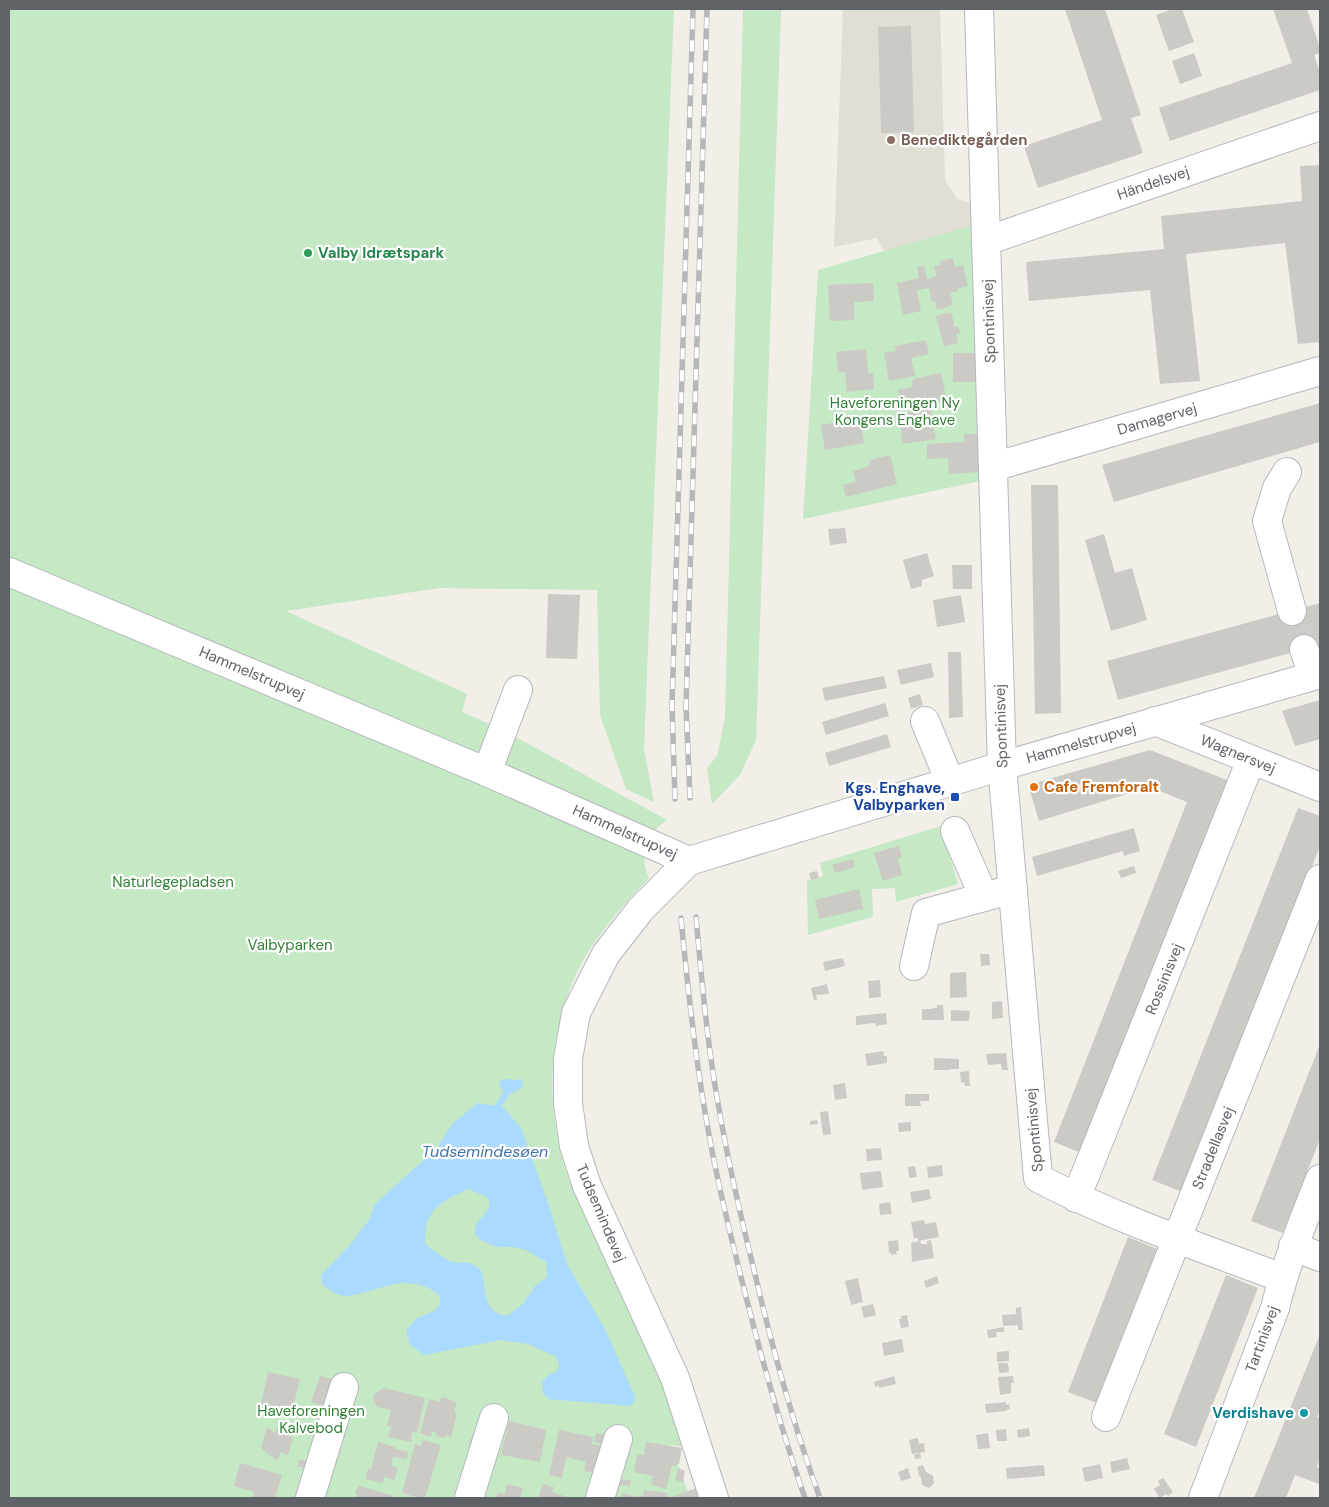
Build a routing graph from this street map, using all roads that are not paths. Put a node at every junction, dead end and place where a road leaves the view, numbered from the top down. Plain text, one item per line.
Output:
1 (979, 9) edge
2 (1320, 126) edge
3 (986, 240) junction
4 (1320, 371) edge
5 (993, 467) junction
6 (1287, 472) dead end
7 (9, 572) edge
8 (1292, 611) tunnel mouth
9 (1304, 649) tunnel mouth
10 (1317, 675) edge
11 (518, 690) dead end
12 (925, 720) dead end
13 (1155, 722) junction
14 (1251, 760) junction
15 (1002, 766) junction
16 (487, 772) junction
17 (950, 782) junction
18 (1320, 787) edge
19 (955, 831) dead end
20 (689, 861) junction
21 (1320, 879) edge
22 (1013, 889) junction
23 (984, 897) junction
24 (914, 966) dead end
25 (1320, 1181) edge
26 (1076, 1198) junction
27 (1177, 1239) junction
28 (1293, 1246) junction
29 (1320, 1257) edge
30 (1282, 1278) junction
31 (344, 1387) dead end
32 (1106, 1417) dead end
33 (494, 1418) dead end
34 (618, 1439) dead end
35 (310, 1498) edge
36 (469, 1498) edge
37 (600, 1498) edge
38 (714, 1498) edge
39 (1203, 1498) edge

1 - 3 street, Spontinisvej
2 - 3 street, Händelsvej
3 - 5 street, Spontinisvej
4 - 5 street, Damagervej
5 - 15 street, Spontinisvej
6 - 8 street
7 - 16 street, Hammelstrupvej
9 - 10 street
10 - 13 street, Hammelstrupvej
11 - 16 street
12 - 17 street
13 - 14 street, Wagnersvej
13 - 15 street, Hammelstrupvej
14 - 18 street, Wagnersvej
14 - 26 street, Rossinisvej
15 - 17 street, Hammelstrupvej
15 - 22 street, Spontinisvej
16 - 20 street, Hammelstrupvej
17 - 20 street, Hammelstrupvej
19 - 23 street
20 - 38 street, Tudsemindevej
21 - 27 street, Stradellasvej
22 - 23 street
22 - 26 street, Spontinisvej
23 - 24 street
25 - 28 street, Tartinisvej
26 - 27 street, Spontinisvej
27 - 30 street, Spontinisvej
27 - 32 street, Stradellasvej
28 - 29 street
28 - 30 street, Tartinisvej
30 - 39 street, Tartinisvej
31 - 35 street
33 - 36 street
34 - 37 street

